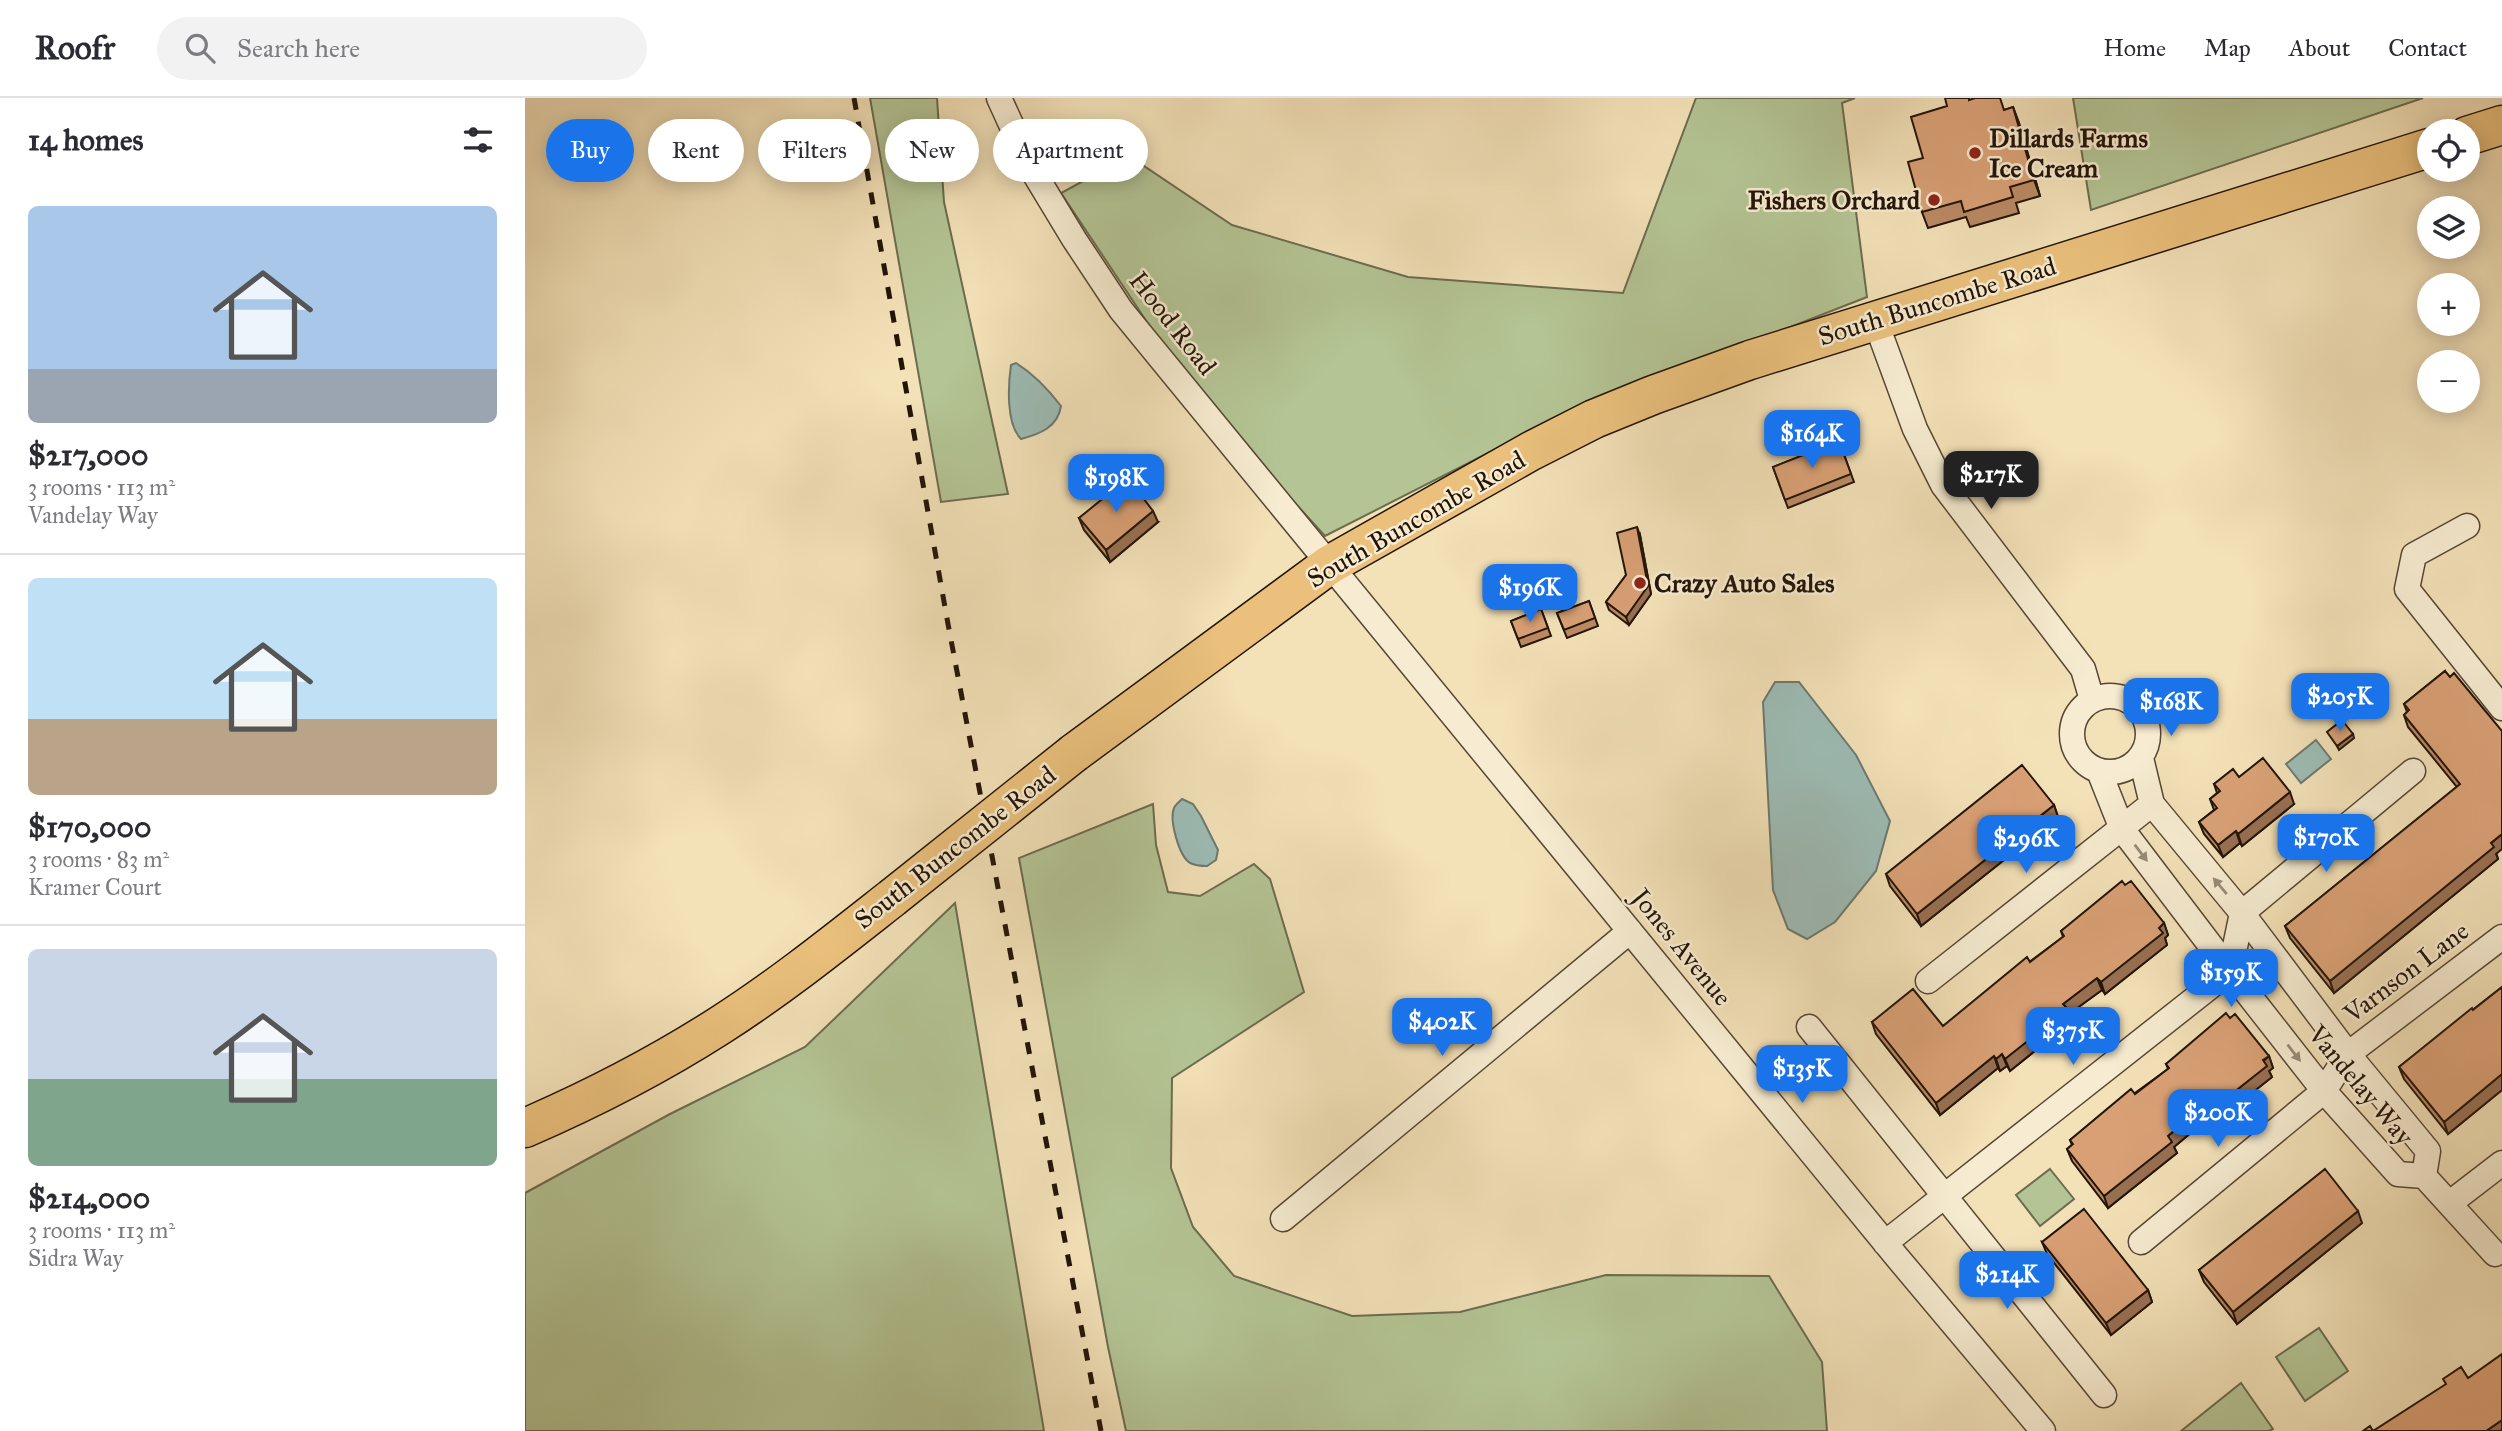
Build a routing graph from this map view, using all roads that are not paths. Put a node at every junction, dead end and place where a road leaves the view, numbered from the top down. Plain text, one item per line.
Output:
1 (999, 98) edge
2 (2502, 125) edge
3 (2480, 132) edge
4 (2417, 152) edge
5 (1875, 320) junction
6 (2467, 526) dead end
7 (1329, 565) junction
8 (2092, 699) junction
9 (2502, 708) edge
10 (2141, 758) junction
11 (2099, 771) junction
12 (2413, 771) dead end
13 (2152, 804) junction
14 (2122, 829) junction
15 (2242, 914) junction
16 (1630, 931) junction
17 (2502, 937) edge
18 (2230, 971) junction
19 (1928, 981) dead end
20 (1809, 1027) dead end
21 (2348, 1054) junction
22 (2324, 1091) junction
23 (525, 1128) edge
24 (2502, 1163) edge
25 (2424, 1176) junction
26 (1945, 1198) junction
27 (2450, 1203) junction
28 (1283, 1219) dead end
29 (2141, 1242) dead end
30 (1885, 1243) junction
31 (2495, 1254) dead end
32 (2104, 1395) dead end
33 (2043, 1431) edge

1 - 7 street, Hood Road
2 - 3 main road
4 - 5 main road, South Buncombe Road
5 - 7 main road, South Buncombe Road
5 - 8 street
6 - 9 street
7 - 16 street, Jones Avenue
7 - 23 main road, South Buncombe Road, bridge
8 - 10 street
8 - 11 street
10 - 11 street
10 - 13 street, Vandelay Way
11 - 14 street, Vandelay Way
12 - 15 street
13 - 14 street
15 -> 13 street, Vandelay Way
14 -> 18 street, Vandelay Way
14 - 19 street
15 - 18 street
15 - 21 street, Vandelay Way
16 - 28 street
16 - 30 street, Jones Avenue
17 - 21 street, Varnson Lane
18 -> 22 street, Vandelay Way
18 - 26 street
20 - 26 street
21 - 22 street, Varnson Lane
21 - 25 street, Vandelay Way
22 - 25 street, Vandelay Way
22 - 29 street, Varnson Lane
24 - 27 street
25 - 27 street, Vandelay Way
26 - 30 street
26 - 32 street
27 - 31 street, Vandelay Way
30 - 33 street, Jones Avenue

